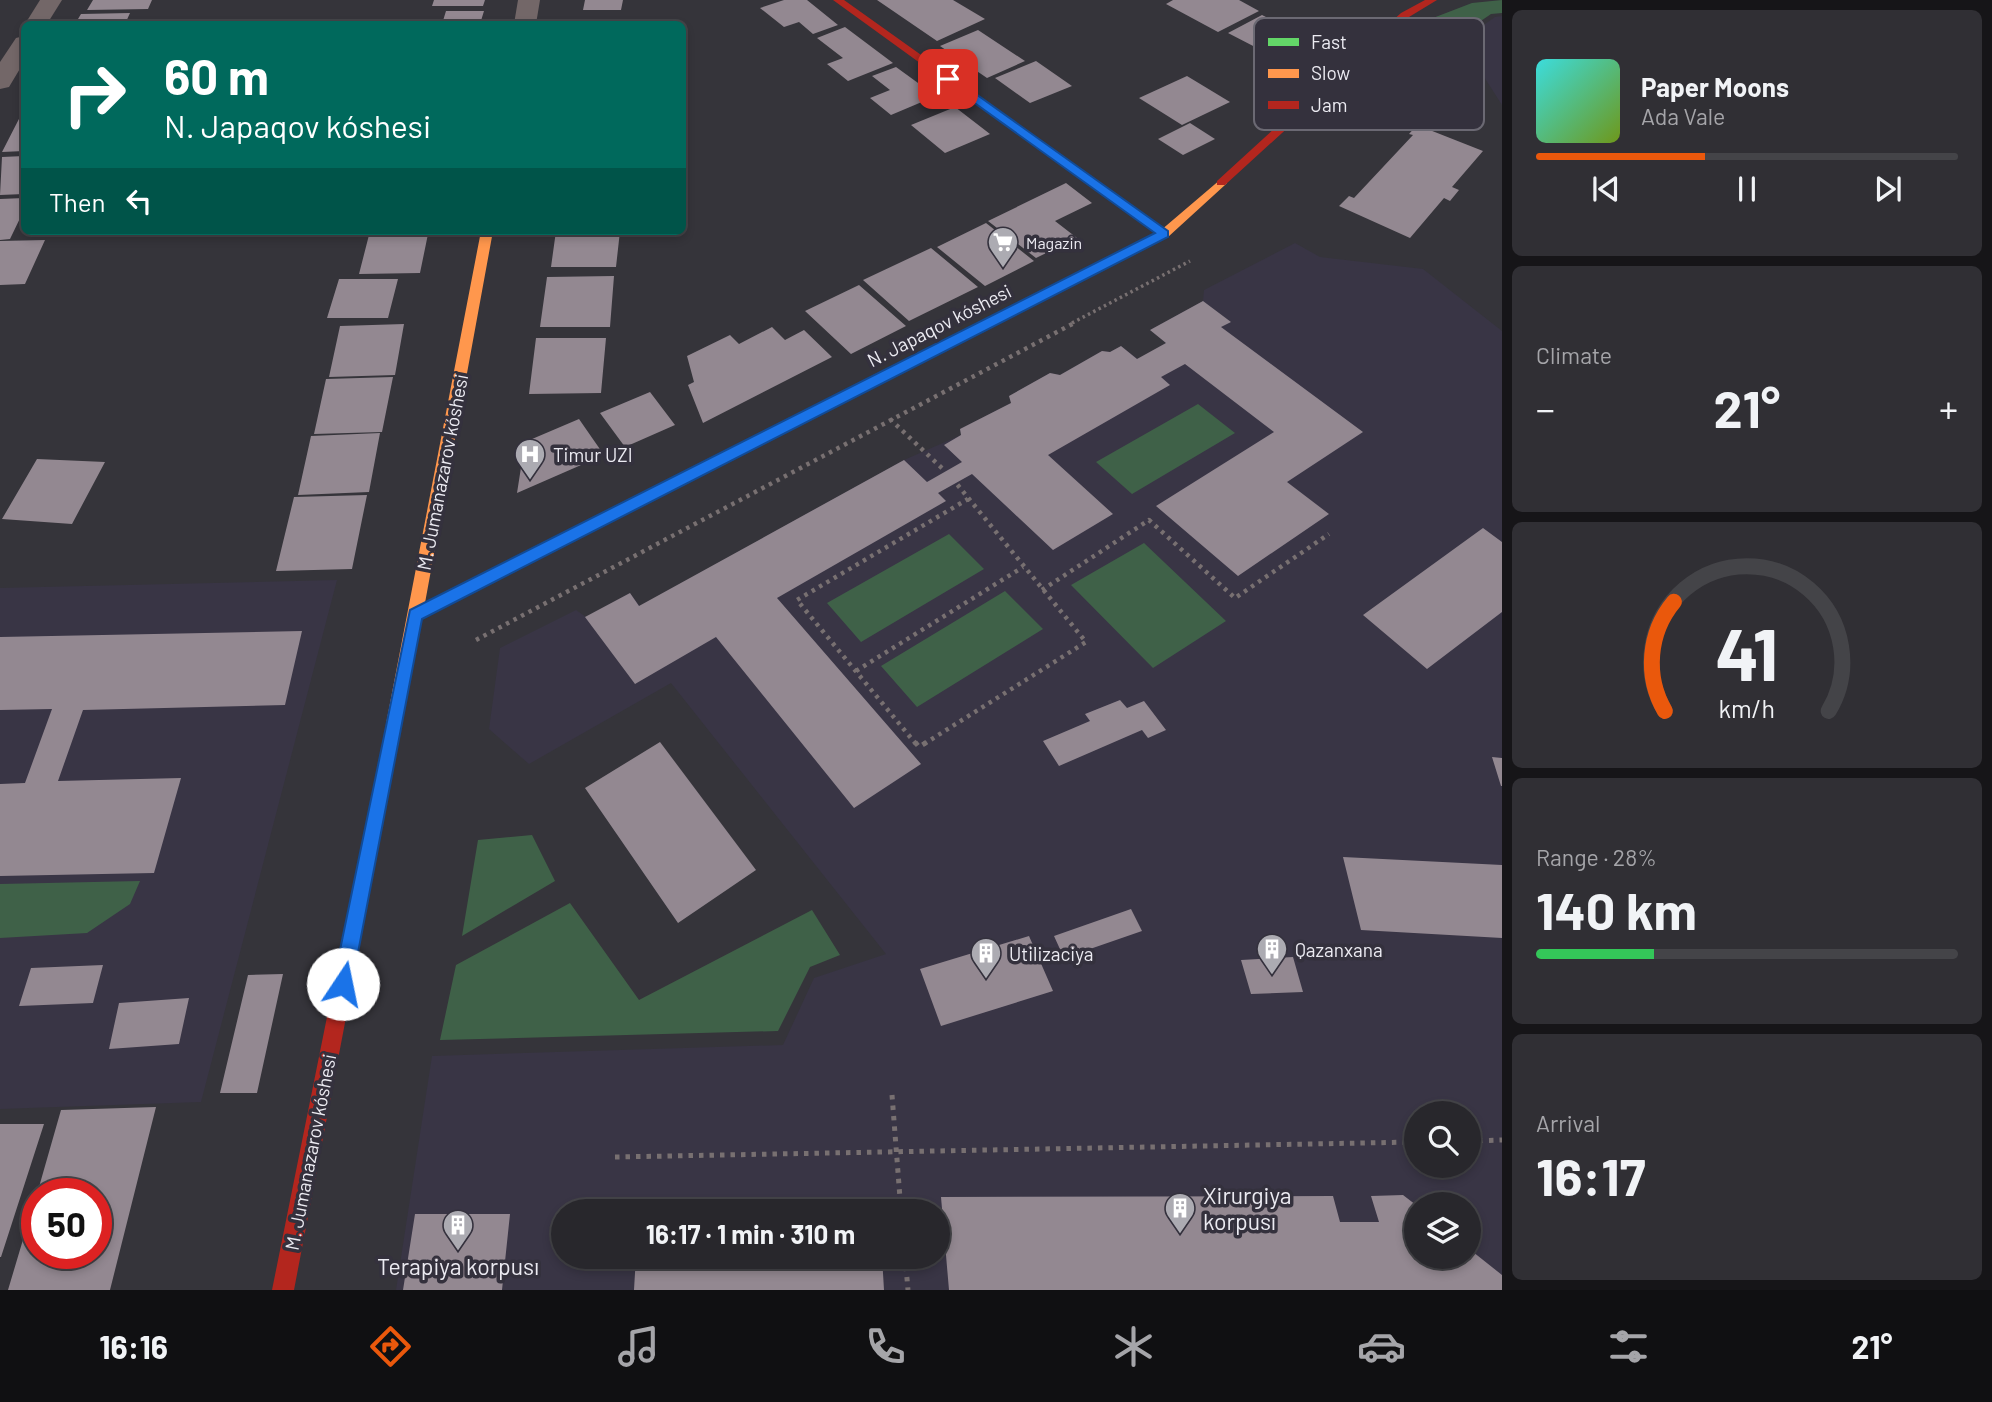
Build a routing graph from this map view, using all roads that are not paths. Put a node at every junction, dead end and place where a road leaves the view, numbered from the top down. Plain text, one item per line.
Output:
1 (51, 0) edge
2 (529, 0) edge
3 (838, 0) edge
4 (1432, 0) edge
5 (1402, 18) edge
6 (38, 21) edge
7 (526, 21) edge
8 (21, 48) edge
9 (0, 82) edge
10 (1278, 130) edge
11 (1164, 234) junction
12 (485, 235) edge
13 (415, 615) junction
14 (283, 1290) edge

1 - 6 street
2 - 7 street
3 - 11 main road
4 - 5 main road, N. Japaqov kóshesi
8 - 9 street
10 - 11 main road, N. Japaqov kóshesi
11 - 13 main road, N. Japaqov kóshesi
12 - 13 main road, M. Jumanazarov kóshesi
13 - 14 main road, M. Jumanazarov kóshesi

